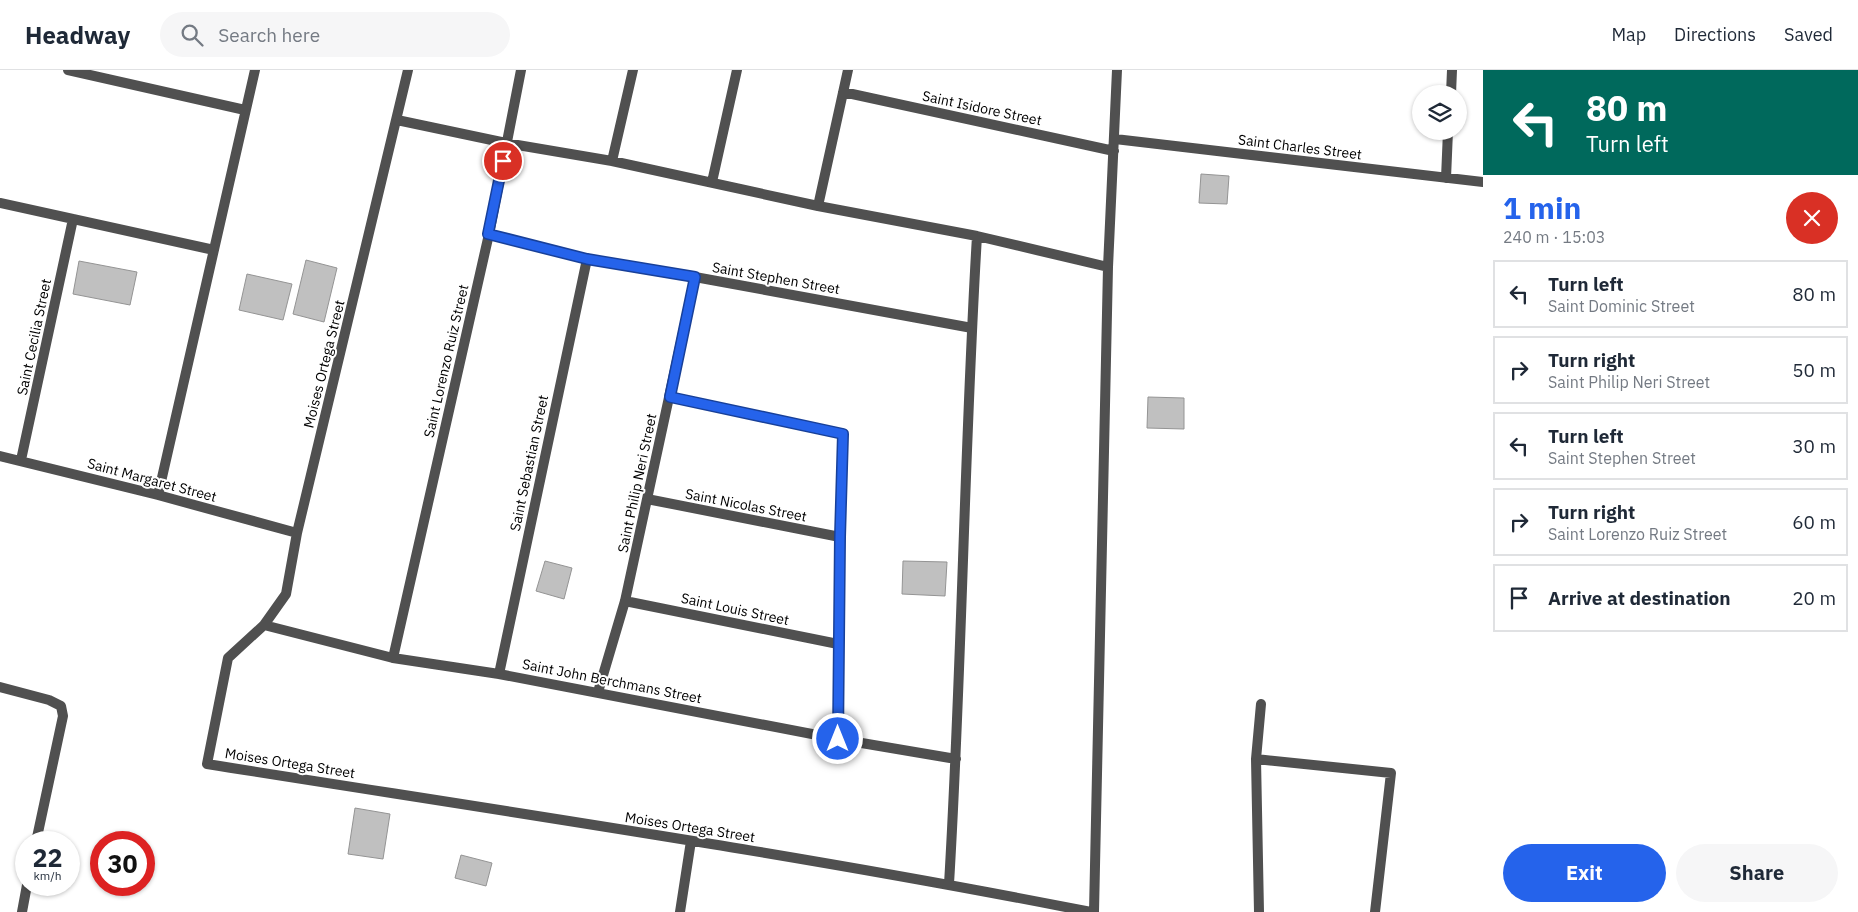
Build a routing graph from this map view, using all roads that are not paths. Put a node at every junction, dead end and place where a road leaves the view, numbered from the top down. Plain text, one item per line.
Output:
1 (68, 70) edge
2 (255, 70) edge
3 (408, 70) edge
4 (521, 70) edge
5 (633, 70) edge
6 (738, 70) edge
7 (848, 70) edge
8 (1117, 70) edge
9 (1452, 70) edge
10 (1451, 85) edge
11 (843, 92) junction
12 (245, 110) junction
13 (397, 120) junction
14 (1115, 139) junction
15 (1448, 140) edge
16 (506, 142) junction
17 (1114, 151) junction
18 (612, 161) junction
19 (1446, 178) junction
20 (712, 182) junction
21 (1483, 182) edge
22 (0, 203) edge
23 (818, 206) junction
24 (73, 219) junction
25 (488, 234) junction
26 (977, 236) junction
27 (214, 250) junction
28 (587, 259) junction
29 (1108, 267) junction
30 (695, 277) junction
31 (972, 328) junction
32 (670, 397) junction
33 (0, 456) edge
34 (21, 460) junction
35 (158, 495) junction
36 (647, 499) junction
37 (297, 534) junction
38 (840, 537) junction
39 (625, 601) junction
40 (264, 625) junction
41 (838, 644) junction
42 (393, 658) junction
43 (499, 674) junction
44 (0, 687) edge
45 (598, 692) junction
46 (1261, 704) dead end
47 (838, 739) junction
48 (956, 759) junction
49 (1256, 759) junction
50 (38, 831) edge
51 (691, 841) junction
52 (949, 884) junction
53 (25, 896) edge
54 (22, 912) edge
55 (680, 912) edge
56 (1093, 912) edge
57 (1259, 912) edge
58 (1374, 912) edge

1 - 12 street
2 - 12 street
3 - 13 street, Moises Ortega Street
4 - 16 street, Saint Lorenzo Ruiz Street
5 - 18 street
6 - 20 street
7 - 11 street
8 - 14 street
9 - 10 street
11 - 17 street, Saint Isidore Street
11 - 23 street
12 - 27 street
13 - 16 street
13 - 37 street, Moises Ortega Street
14 - 17 street
14 - 19 street, Saint Charles Street
15 - 19 street
16 - 18 street
16 - 25 street, Saint Lorenzo Ruiz Street
17 - 29 street
18 - 20 street
19 - 21 street, Saint Charles Street
20 - 23 street
22 - 24 street
23 - 26 street
24 - 27 street
24 - 34 street, Saint Cecilia Street
25 - 28 street, Saint Stephen Street
25 - 42 street, Saint Lorenzo Ruiz Street
26 - 29 street
26 - 31 street
27 - 35 street
28 - 30 street, Saint Stephen Street
28 - 43 street, Saint Sebastian Street
29 - 56 street
30 - 31 street, Saint Stephen Street
30 - 32 street, Saint Philip Neri Street
31 - 48 street
32 - 36 street, Saint Philip Neri Street
32 - 38 street
33 - 34 street, Saint Margaret Street
34 - 35 street, Saint Margaret Street
35 - 37 street, Saint Margaret Street
36 - 38 street, Saint Nicolas Street
36 - 39 street, Saint Philip Neri Street
37 - 40 street, Moises Ortega Street
38 - 41 street
39 - 41 street, Saint Louis Street
39 - 45 street, Saint Philip Neri Street
40 - 42 street, Saint John Berchmans Street
40 - 51 street, Moises Ortega Street
41 - 47 street
42 - 43 street, Saint John Berchmans Street
43 - 45 street, Saint John Berchmans Street
44 - 50 street
45 - 47 street, Saint John Berchmans Street
46 - 49 street
47 - 48 street, Saint John Berchmans Street
48 - 52 street
49 - 57 street
49 - 58 street
51 - 52 street, Moises Ortega Street
51 - 55 street
52 - 56 street, Moises Ortega Street
53 - 54 street

